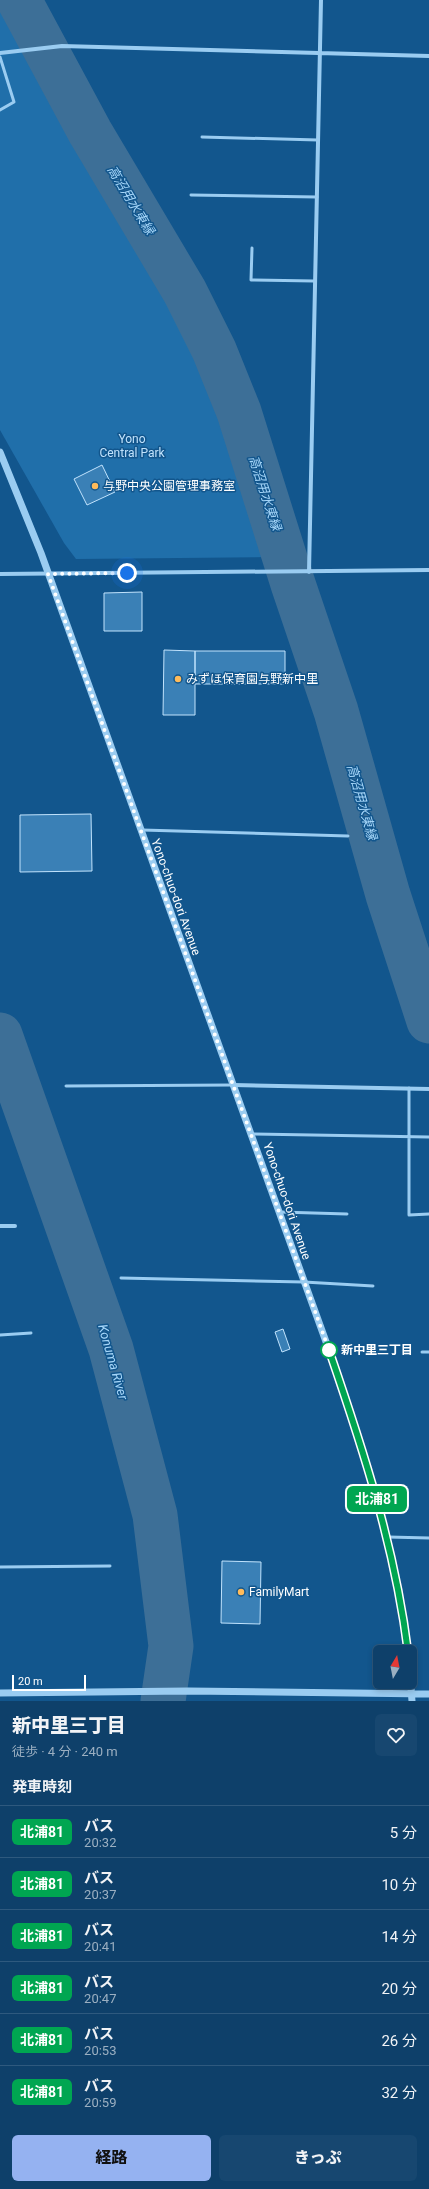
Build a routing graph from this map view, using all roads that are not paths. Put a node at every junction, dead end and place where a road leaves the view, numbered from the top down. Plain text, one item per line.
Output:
1 (321, 0) edge
2 (0, 53) edge
3 (320, 53) junction
4 (429, 56) edge
5 (0, 57) edge
6 (0, 110) edge
7 (202, 137) dead end
8 (318, 140) junction
9 (191, 195) dead end
10 (316, 197) junction
11 (252, 248) dead end
12 (314, 281) junction
13 (0, 452) edge
14 (429, 570) edge
15 (309, 572) junction
16 (0, 574) edge
17 (48, 574) junction
18 (140, 830) junction
19 (348, 836) dead end
20 (233, 1085) junction
21 (66, 1086) dead end
22 (409, 1088) junction
23 (429, 1089) edge
24 (252, 1134) junction
25 (410, 1138) junction
26 (429, 1138) edge
27 (279, 1212) junction
28 (347, 1214) dead end
29 (429, 1214) edge
30 (0, 1226) edge
31 (15, 1226) dead end
32 (121, 1278) dead end
33 (304, 1282) junction
34 (373, 1286) dead end
35 (31, 1333) dead end
36 (0, 1335) edge
37 (422, 1352) dead end
38 (429, 1352) edge
39 (388, 1537) junction
40 (429, 1538) edge
41 (110, 1566) dead end
42 (0, 1567) edge
43 (407, 1645) edge
44 (0, 1693) edge
45 (429, 1694) edge
46 (412, 1698) edge

1 - 3 street
2 - 3 street
3 - 4 street
3 - 8 street
5 - 6 lane
7 - 8 lane
8 - 10 street
9 - 10 lane
10 - 12 street
11 - 12 lane
12 - 15 street
13 - 17 street, Yono-chuo-dori Avenue
14 - 15 street
15 - 17 street
16 - 17 street
17 - 18 street, Yono-chuo-dori Avenue
18 - 19 lane
18 - 20 street, Yono-chuo-dori Avenue
20 - 21 lane
20 - 22 street
20 - 24 street, Yono-chuo-dori Avenue
22 - 23 street
22 - 25 lane
24 - 25 lane
24 - 27 street, Yono-chuo-dori Avenue
25 - 26 lane
25 - 29 lane
27 - 28 lane
27 - 33 street, Yono-chuo-dori Avenue
30 - 31 street
32 - 33 lane
33 - 34 lane
33 - 39 street, Yono-chuo-dori Avenue
35 - 36 lane
37 - 38 lane
39 - 40 lane
39 - 43 street, Yono-chuo-dori Avenue
41 - 42 lane
44 - 46 street
45 - 46 street

